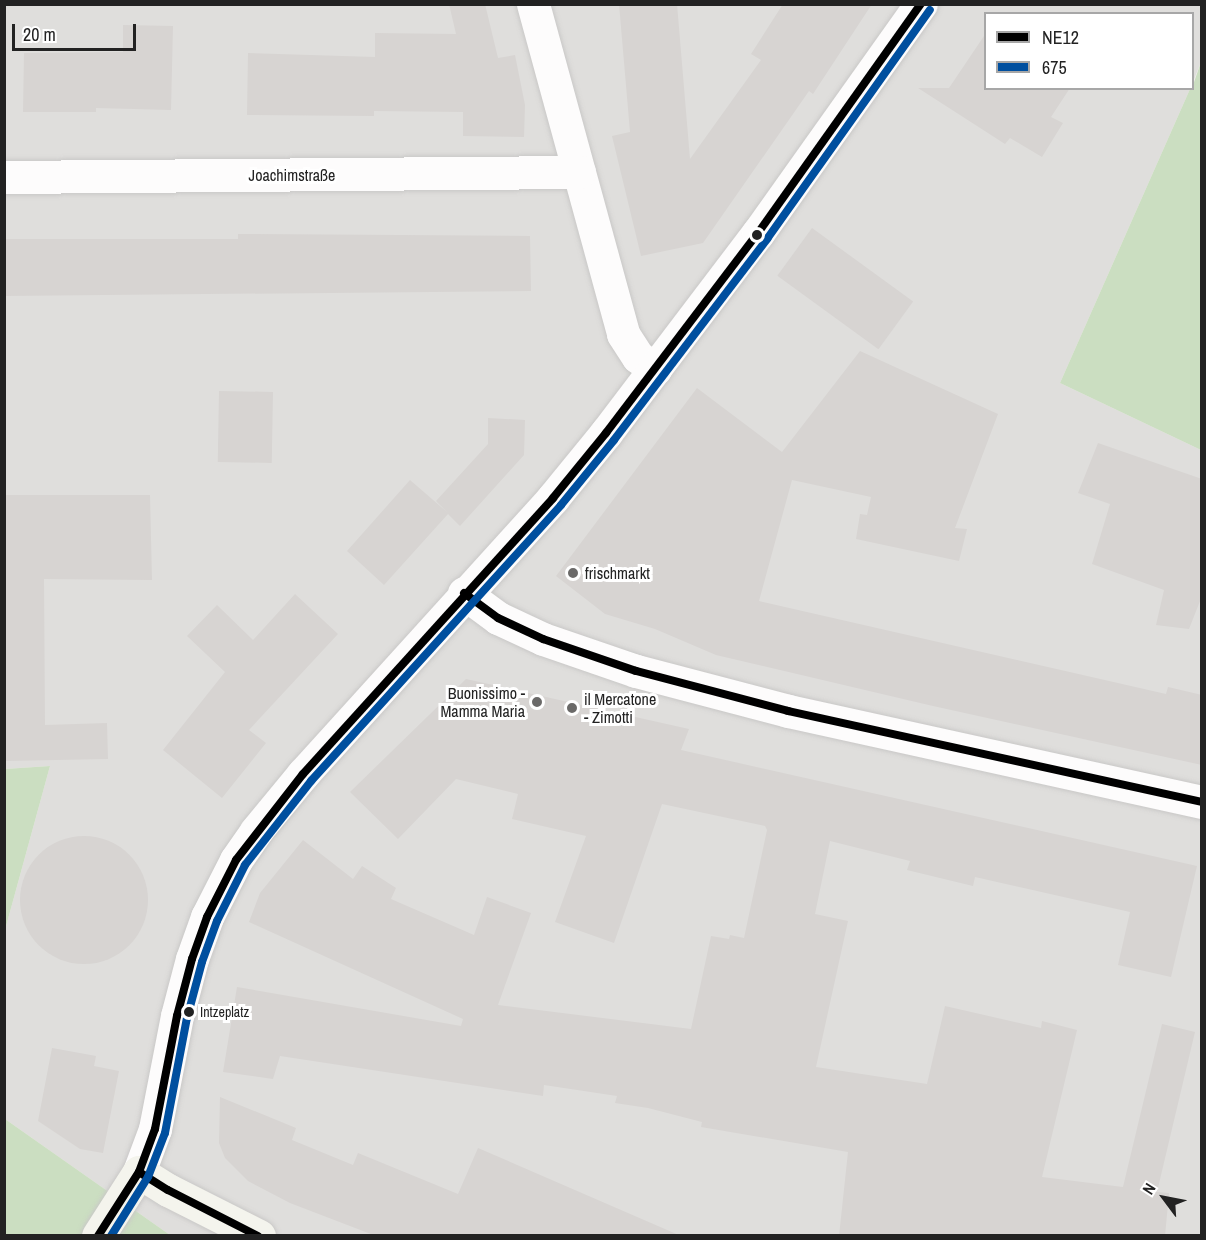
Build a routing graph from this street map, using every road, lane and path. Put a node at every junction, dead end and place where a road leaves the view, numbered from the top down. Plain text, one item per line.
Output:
1 (533, 4) edge
2 (921, 4) edge
3 (579, 172) junction
4 (4, 177) edge
5 (655, 369) junction
6 (464, 593) junction
7 (1202, 801) edge
8 (139, 1172) junction
9 (106, 1224) edge
10 (259, 1236) edge

1 - 3 street
2 - 5 street
3 - 4 street, Joachimstraße
3 - 5 street
5 - 6 street
6 - 7 street
6 - 8 street
8 - 9 main road
8 - 10 main road

